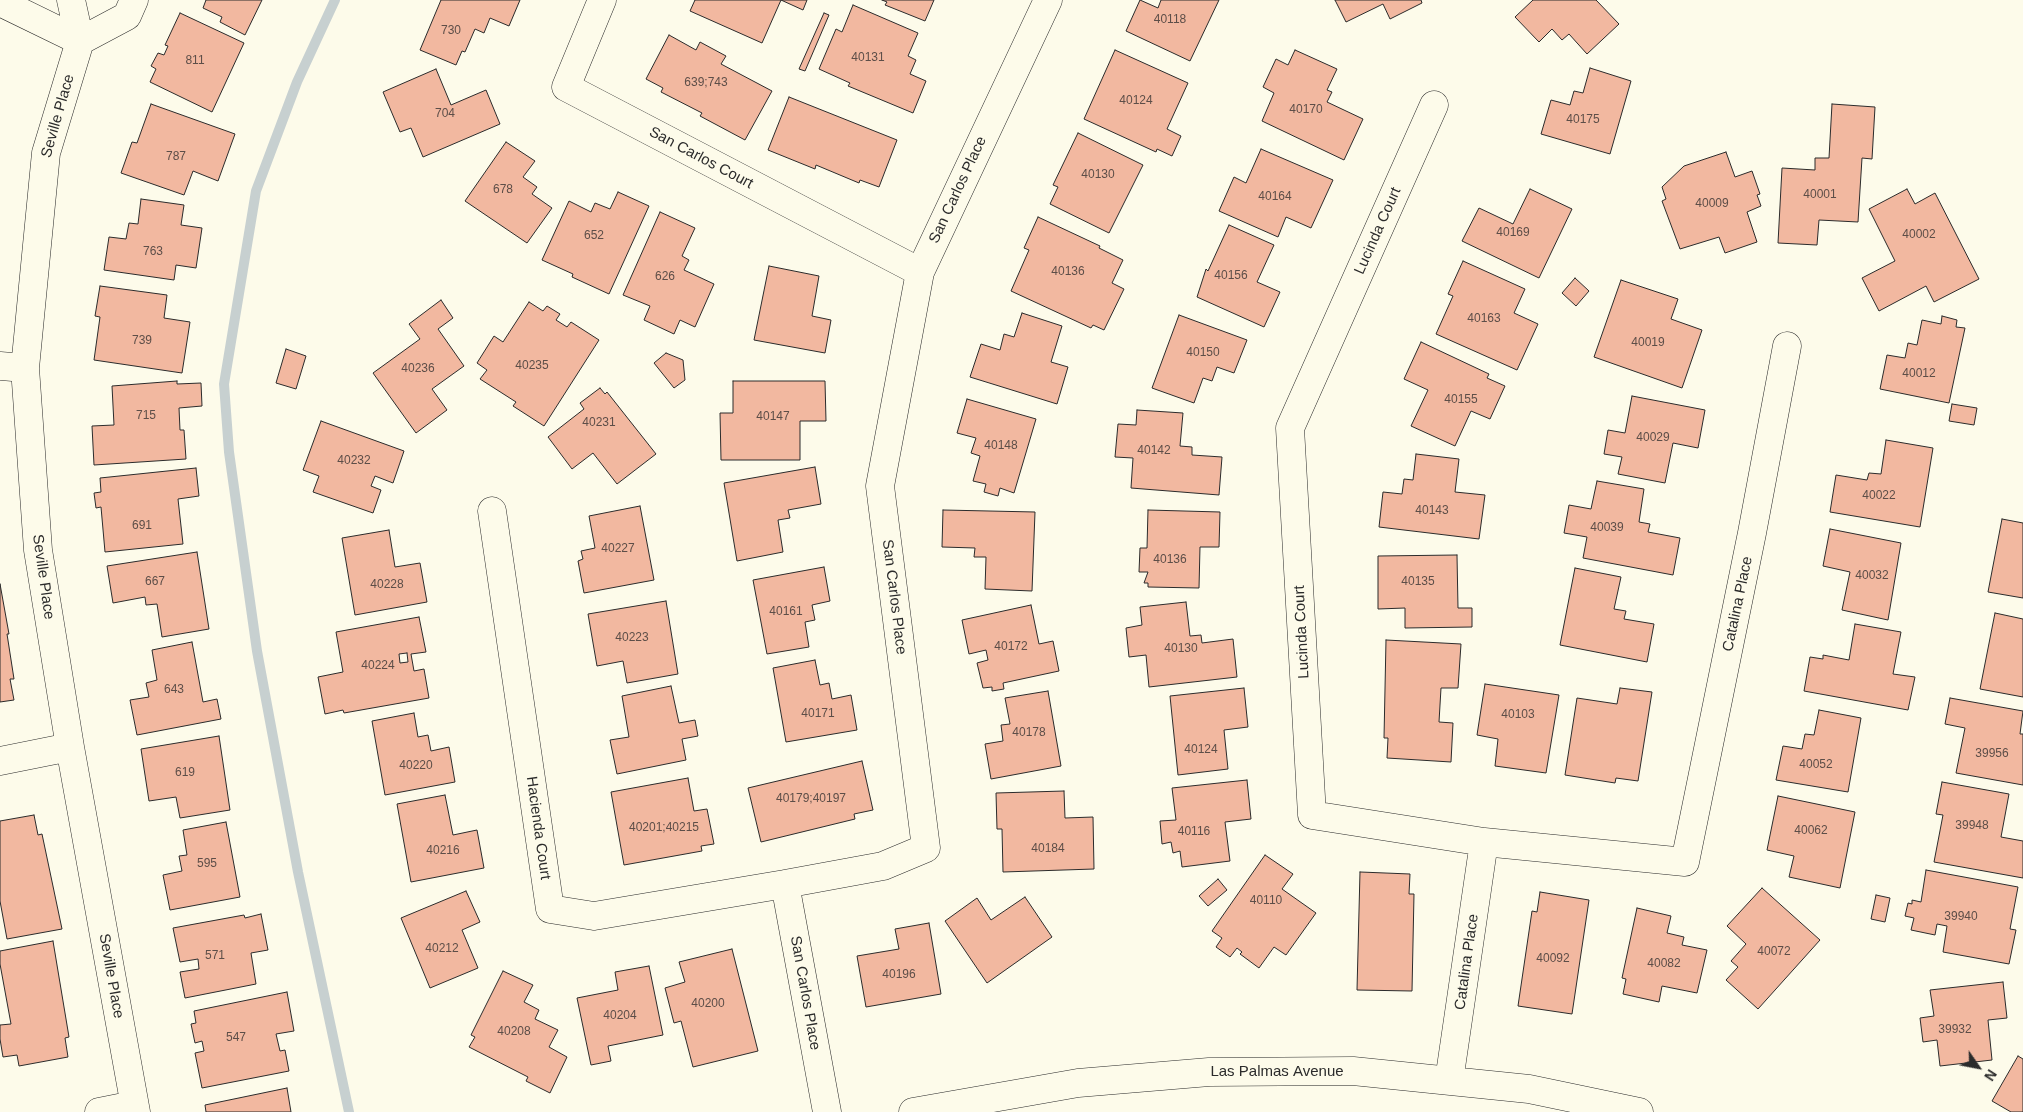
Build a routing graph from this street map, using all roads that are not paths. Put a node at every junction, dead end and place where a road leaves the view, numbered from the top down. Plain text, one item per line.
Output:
1 (71, 0) edge
2 (134, 0) edge
3 (602, 0) edge
4 (1048, 0) edge
5 (0, 2) edge
6 (80, 41) junction
7 (1434, 105) dead end
8 (920, 272) junction
9 (1786, 346) dead end
10 (13, 367) edge
11 (492, 511) dead end
12 (70, 747) junction
13 (0, 760) edge
14 (1484, 842) junction
15 (1685, 862) joint
16 (785, 884) junction
17 (1449, 1081) junction
18 (135, 1109) edge
19 (99, 1112) edge
20 (827, 1112) edge
21 (914, 1112) edge
22 (1639, 1112) edge

1 - 6 street, Seville Place
2 - 6 street
3 - 8 street, San Carlos Court
4 - 8 street, San Carlos Place
5 - 6 street
6 - 10 street, Seville Place
7 - 14 street, Lucinda Court
8 - 16 street, San Carlos Place
9 - 15 street, Catalina Place
10 - 12 street, Seville Place
11 - 16 street, Hacienda Court
12 - 13 street
12 - 18 street, Seville Place
14 - 15 street, Lucinda Court
14 - 17 street, Catalina Place
16 - 20 street, San Carlos Place
17 - 21 street, Las Palmas Avenue
17 - 22 street, Las Palmas Avenue
18 - 19 street

